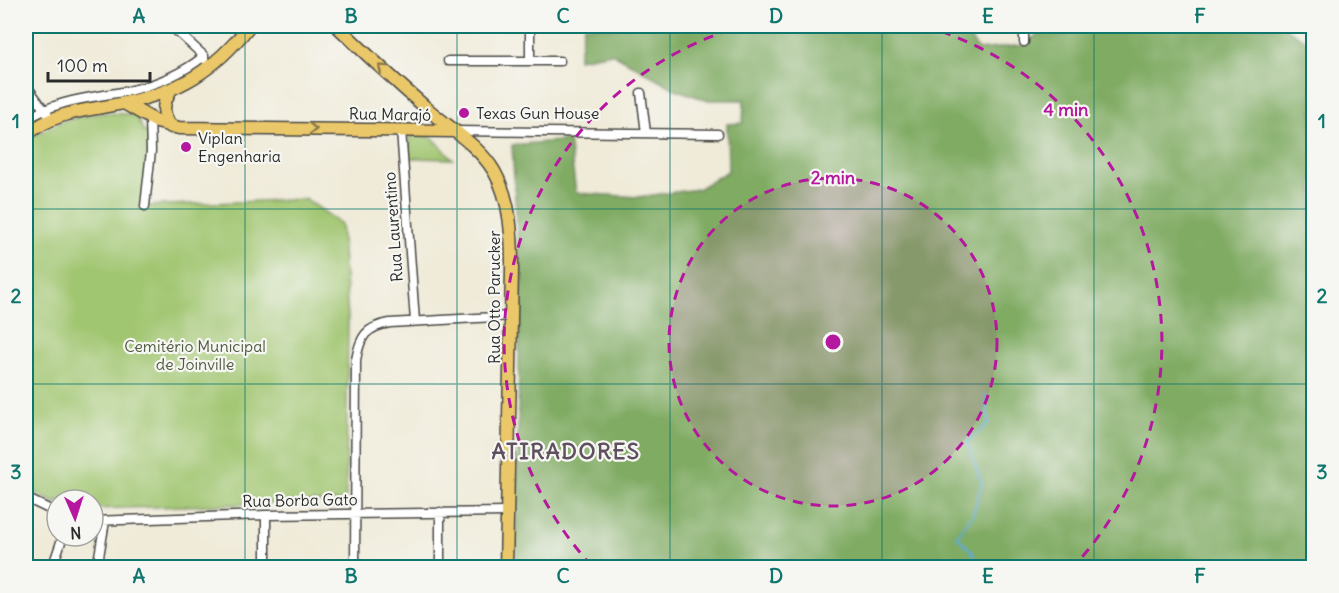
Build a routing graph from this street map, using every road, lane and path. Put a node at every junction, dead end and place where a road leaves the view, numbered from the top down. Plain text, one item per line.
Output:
1 (171, 26) edge
2 (249, 26) edge
3 (337, 26) edge
4 (530, 26) edge
5 (1024, 26) edge
6 (1024, 42) dead end
7 (204, 56) junction
8 (530, 61) junction
9 (560, 61) dead end
10 (448, 62) dead end
11 (205, 71) junction
12 (26, 85) edge
13 (170, 91) junction
14 (641, 93) dead end
15 (124, 103) junction
16 (425, 107) junction
17 (48, 114) junction
18 (150, 118) junction
19 (26, 120) edge
20 (171, 127) junction
21 (401, 130) junction
22 (418, 130) junction
23 (454, 131) junction
24 (646, 133) junction
25 (718, 134) dead end
26 (26, 135) edge
27 (144, 206) dead end
28 (512, 316) junction
29 (415, 321) junction
30 (26, 498) edge
31 (45, 507) edge
32 (440, 512) junction
33 (508, 512) junction
34 (356, 513) junction
35 (266, 515) junction
36 (105, 521) edge
37 (59, 548) edge
38 (100, 548) edge
39 (52, 567) edge
40 (97, 567) edge
41 (266, 567) edge
42 (355, 567) edge
43 (440, 567) edge
44 (506, 567) edge

1 - 7 street
2 - 11 main road
16 -> 3 main road, Rua Otto Parucker
4 - 8 street
5 - 6 street
7 - 11 street
7 - 17 street
8 - 9 street
8 - 10 street
11 - 13 main road
12 - 17 street
13 - 15 main road
13 - 20 main road
14 - 24 street
15 - 17 main road
15 - 18 main road, Rua Marajó
16 - 22 main road
16 - 23 main road, Rua Otto Parucker
17 - 19 street
17 - 26 main road
18 - 20 main road, Rua Marajó
18 - 27 street
20 -> 21 main road, Rua Marajó
21 - 22 main road, Rua Marajó
21 - 29 street, Rua Laurentino
22 - 23 main road, Rua Marajó
23 - 24 street, Rua Marajó
23 - 28 main road, Rua Otto Parucker
24 - 25 street, Rua Marajó
28 - 29 street
28 - 33 main road, Rua Otto Parucker
29 - 34 street
30 - 31 street
32 - 33 street, Rua Borba Gato
32 - 34 street, Rua Borba Gato
32 - 43 street
33 - 44 main road, Rua Otto Parucker
34 - 35 street, Rua Borba Gato
34 - 42 street
35 - 36 street, Rua Borba Gato
35 - 41 street
37 - 39 street
38 - 40 street

